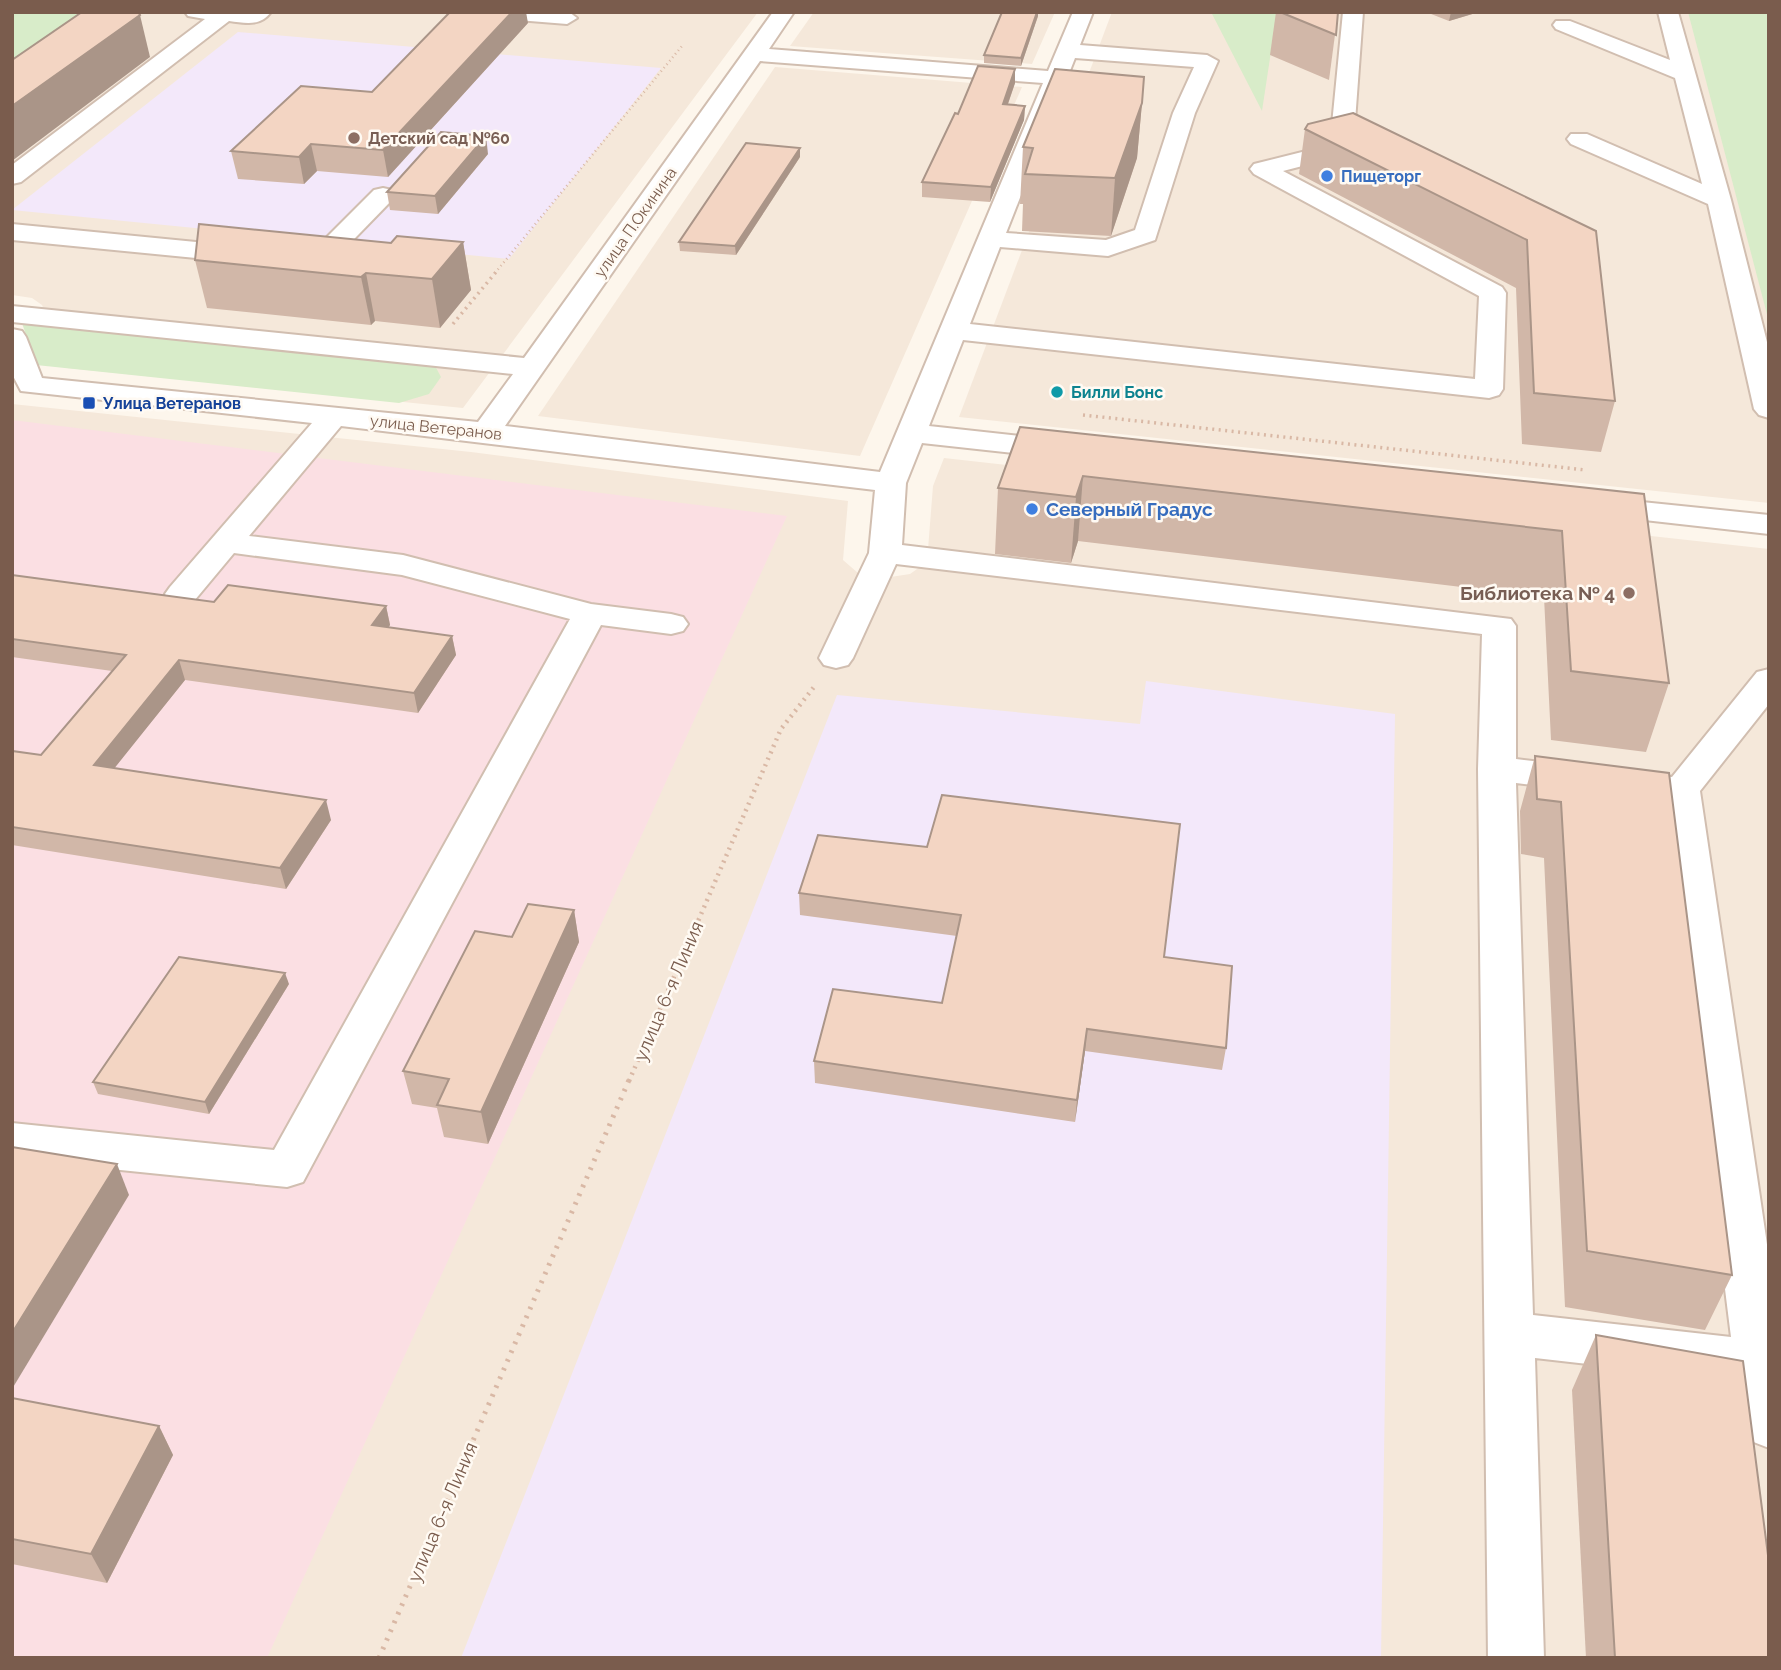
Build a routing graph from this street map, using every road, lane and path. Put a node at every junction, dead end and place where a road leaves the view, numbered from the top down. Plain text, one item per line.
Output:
1 (195, 12) edge
2 (261, 12) edge
3 (493, 12) edge
4 (784, 12) edge
5 (1083, 12) edge
6 (1353, 12) edge
7 (1668, 12) edge
8 (225, 15) junction
9 (567, 18) dead end
10 (1563, 26) dead end
11 (682, 46) dead end
12 (1068, 51) junction
13 (754, 54) junction
14 (1685, 74) junction
15 (1057, 78) junction
16 (1579, 139) dead end
17 (12, 177) edge
18 (383, 195) dead end
19 (1719, 200) junction
20 (12, 232) edge
21 (989, 239) junction
22 (12, 314) edge
23 (453, 324) dead end
24 (951, 331) junction
25 (12, 337) edge
26 (532, 367) junction
27 (21, 384) edge
28 (1769, 409) edge
29 (1077, 415) dead end
30 (334, 416) junction
31 (486, 432) junction
32 (912, 433) junction
33 (1091, 453) edge
34 (1589, 470) dead end
35 (891, 483) junction
36 (1561, 503) edge
37 (1769, 525) edge
38 (228, 543) junction
39 (886, 553) junction
40 (182, 594) dead end
41 (590, 614) junction
42 (671, 624) dead end
43 (836, 658) joint
44 (1769, 680) edge
45 (1497, 769) junction
46 (1681, 790) junction
47 (12, 1141) edge
48 (1509, 1334) junction
49 (1759, 1362) junction
50 (1769, 1425) edge
51 (379, 1658) edge
52 (1516, 1658) edge

1 - 8 street
2 - 8 street
3 - 9 street
4 - 13 street, улица П.Окинина
5 - 12 street
6 - 24 street
7 - 14 street
8 - 17 street
10 - 14 street
11 - 23 path
12 - 15 street
12 - 21 street
13 - 15 street
13 - 26 street, улица П.Окинина
14 - 19 street
15 - 21 street
16 - 19 street
18 - 20 street
19 - 28 street
21 - 24 street
22 - 26 street
24 - 32 street
25 - 27 street, улица Ветеранов
26 - 31 street, улица П.Окинина
27 - 30 street, улица Ветеранов
29 - 34 path
30 - 31 street, улица Ветеранов
30 - 38 street
31 - 35 street, улица Ветеранов
32 - 33 street
32 - 35 street
35 - 39 street
36 - 37 street
38 - 40 street
38 - 41 street
39 - 43 street
39 - 45 street
41 - 42 street
41 - 47 street
43 - 51 path, улица 6-я Линия
44 - 46 street
45 - 46 street
45 - 48 street
46 - 49 street
48 - 49 street
48 - 52 street
49 - 50 street

